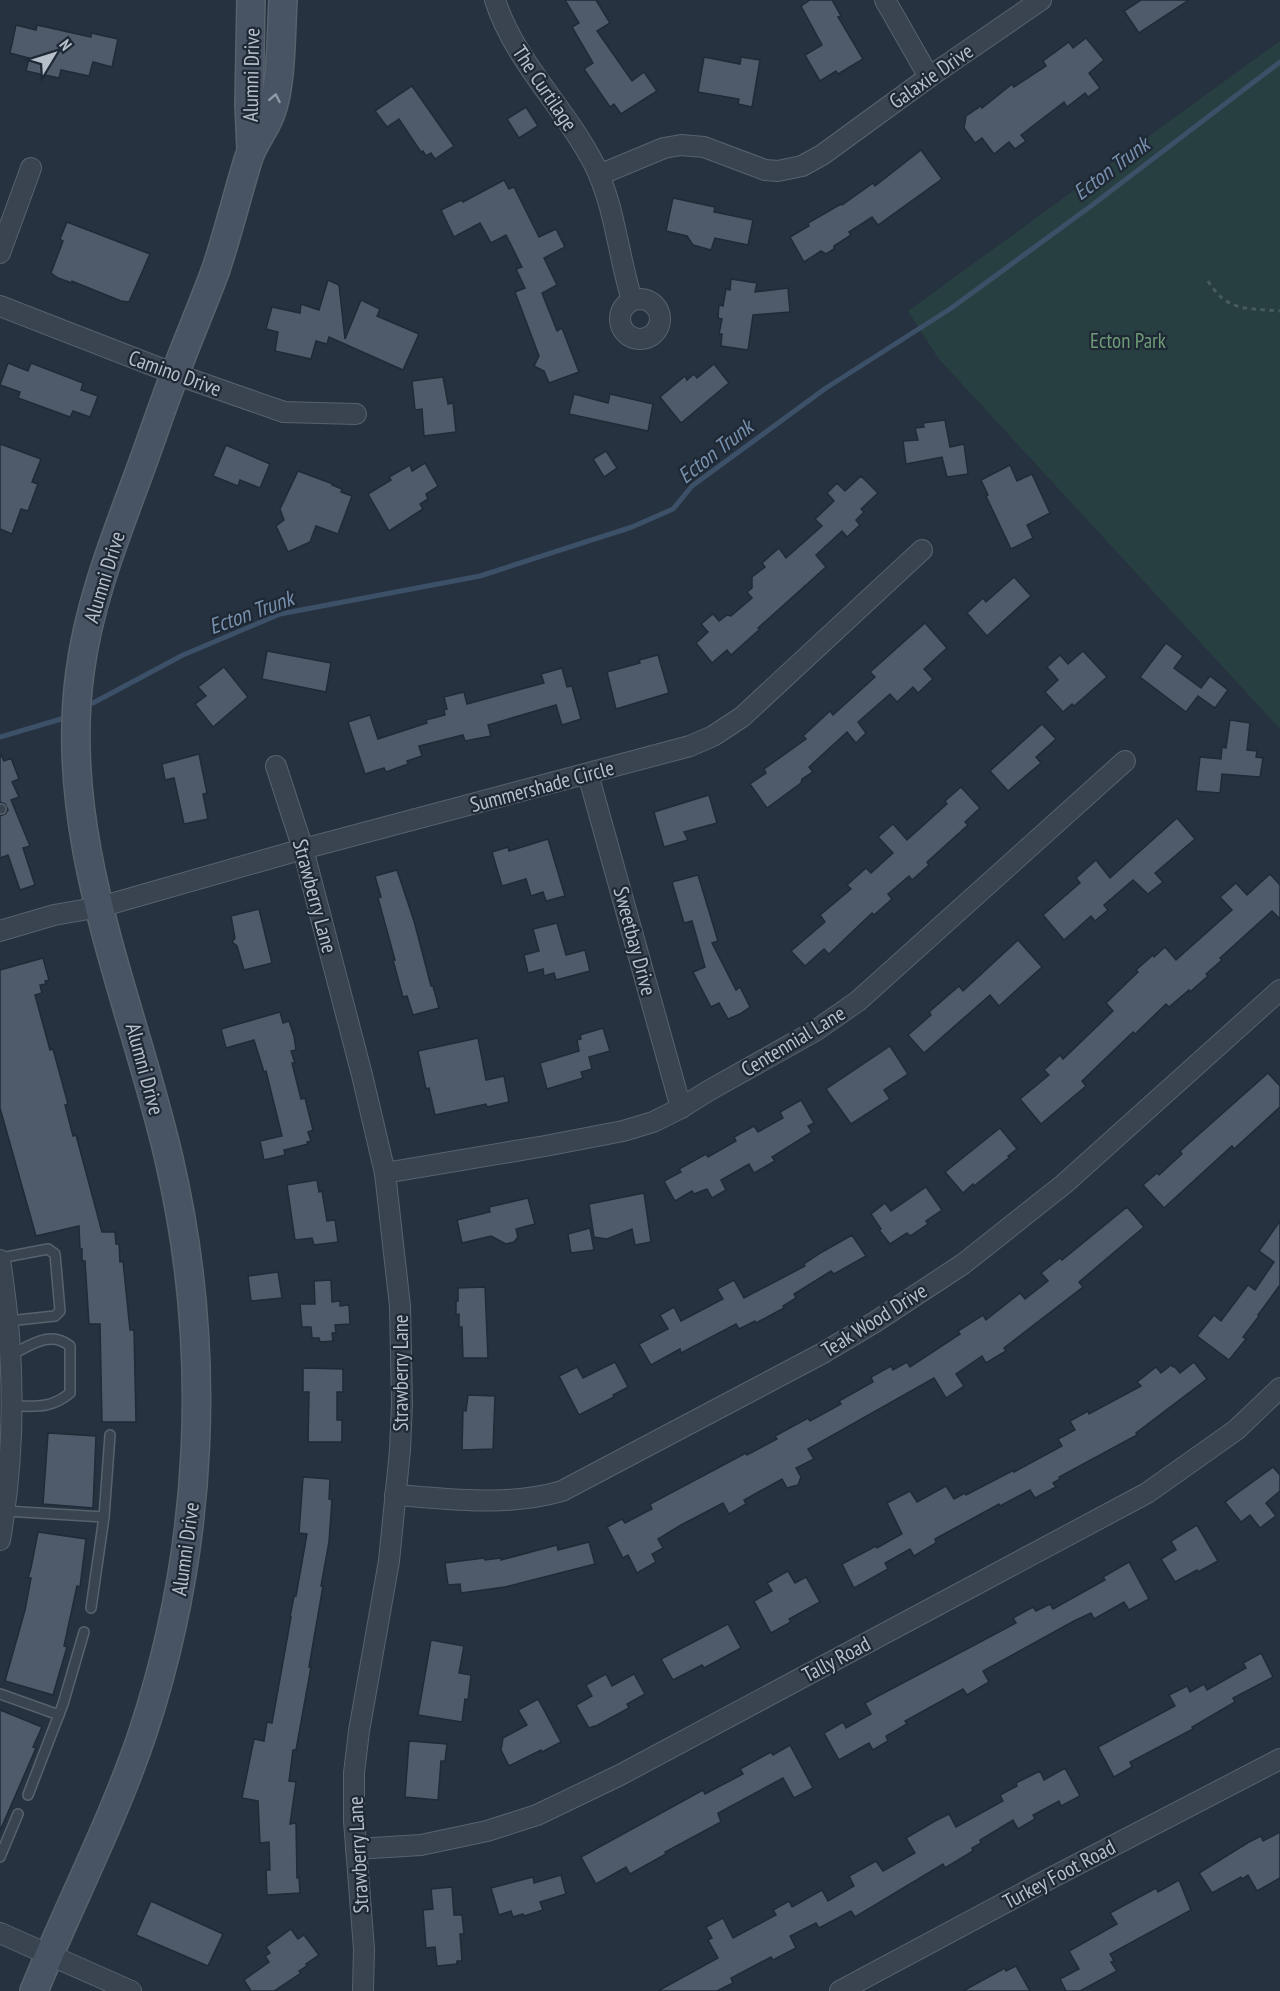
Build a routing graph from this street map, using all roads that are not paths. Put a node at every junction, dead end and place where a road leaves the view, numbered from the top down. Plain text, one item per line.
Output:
1 (251, 0) edge
2 (282, 0) edge
3 (495, 0) edge
4 (885, 0) edge
5 (1041, 0) edge
6 (929, 77) junction
7 (251, 151) junction
8 (31, 168) dead end
9 (598, 175) junction
10 (0, 253) edge
11 (632, 300) dead end
12 (0, 306) edge
13 (175, 374) junction
14 (356, 414) dead end
15 (922, 550) dead end
16 (1125, 761) dead end
17 (276, 766) dead end
18 (588, 774) junction
19 (303, 849) junction
20 (100, 908) junction
21 (0, 931) edge
22 (1280, 990) edge
23 (681, 1108) junction
24 (385, 1173) junction
25 (0, 1259) edge
26 (8, 1322) junction
27 (11, 1355) junction
28 (1280, 1388) edge
29 (12, 1406) junction
30 (110, 1435) dead end
31 (4, 1469) edge
32 (395, 1495) junction
33 (5, 1511) junction
34 (104, 1518) junction
35 (0, 1540) edge
36 (92, 1608) dead end
37 (84, 1632) dead end
38 (0, 1694) edge
39 (59, 1715) junction
40 (1280, 1759) edge
41 (28, 1795) dead end
42 (18, 1814) dead end
43 (356, 1849) junction
44 (0, 1857) edge
45 (0, 1933) edge
46 (49, 1954) junction
47 (34, 1991) edge
48 (131, 1991) edge
49 (363, 1991) edge
50 (840, 1991) edge

1 - 7 main road, Alumni Drive
7 -> 2 main road, Alumni Drive
3 - 9 street, The Curtilage
4 - 6 street
5 - 6 street, Galaxie Drive
6 - 9 street, Galaxie Drive
7 - 13 main road, Alumni Drive
8 - 10 street
9 - 11 street, The Curtilage
12 - 13 street, Camino Drive
13 - 14 street, Camino Drive
13 - 20 main road, Alumni Drive
15 - 18 street, Summershade Circle
16 - 23 street, Centennial Lane
17 - 19 street, Strawberry Lane
18 - 19 street, Summershade Circle
18 - 23 street, Sweetbay Drive
19 - 20 street, Summershade Circle
19 - 24 street, Strawberry Lane
20 - 21 street
20 - 46 main road, Alumni Drive
22 - 32 street, Teak Wood Drive
23 - 24 street, Centennial Lane
24 - 32 street, Strawberry Lane
25 - 26 street
25 - 26 lane
26 - 27 street
27 - 29 street
27 - 29 lane
28 - 43 street, Tally Road
29 - 31 street
30 - 34 lane
31 - 33 street
32 - 43 street, Strawberry Lane
33 - 34 lane
33 - 35 street
34 - 36 lane
37 - 39 lane
38 - 39 lane
39 - 41 lane
40 - 50 street, Turkey Foot Road
42 - 44 lane
43 - 49 street, Strawberry Lane
45 - 46 street
46 - 47 main road, Alumni Drive
46 - 48 street

